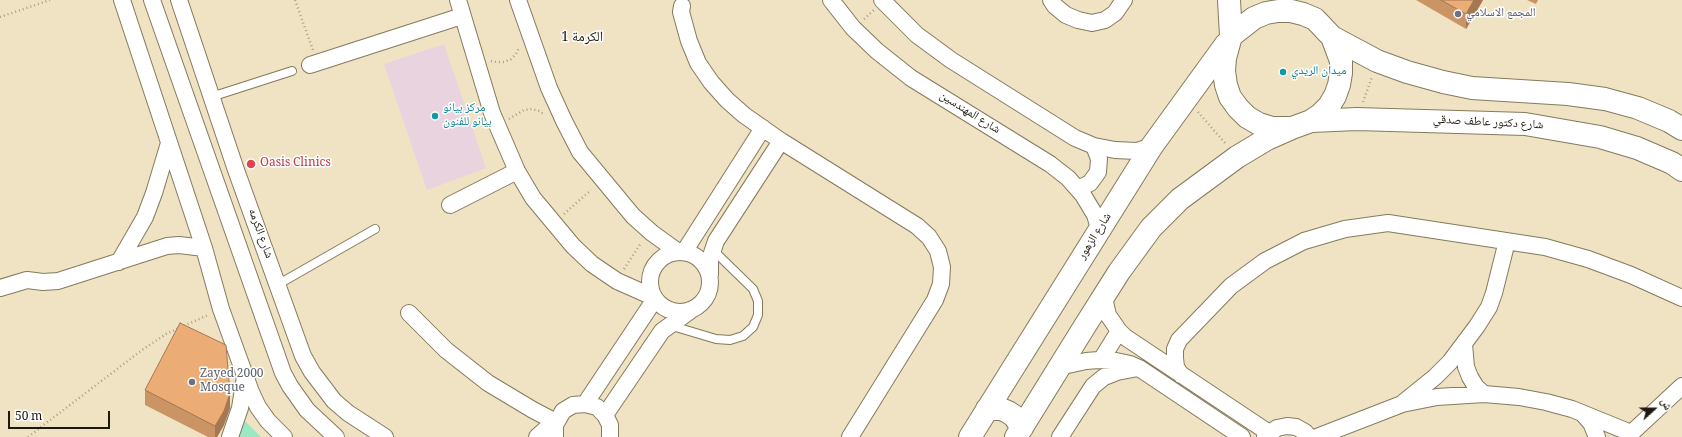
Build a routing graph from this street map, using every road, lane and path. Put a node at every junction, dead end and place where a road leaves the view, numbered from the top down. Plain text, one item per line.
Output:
1 (50, 0) edge
2 (122, 0) edge
3 (152, 0) edge
4 (179, 0) edge
5 (295, 0) edge
6 (458, 0) edge
7 (518, 0) edge
8 (831, 0) edge
9 (1051, 0) edge
10 (1124, 0) edge
11 (1229, 0) edge
12 (1303, 0) edge
13 (882, 1) edge
14 (682, 6) dead end
15 (462, 16) junction
16 (0, 17) edge
17 (1315, 19) junction
18 (853, 28) junction
19 (1332, 37) junction
20 (1230, 39) junction
21 (520, 47) dead end
22 (1377, 61) junction
23 (314, 64) joint
24 (492, 67) dead end
25 (292, 71) dead end
26 (211, 97) junction
27 (1187, 98) junction
28 (188, 104) junction
29 (506, 113) dead end
30 (546, 115) dead end
31 (1357, 119) junction
32 (508, 120) junction
33 (1301, 125) junction
34 (511, 126) dead end
35 (763, 128) junction
36 (1682, 129) edge
37 (781, 140) junction
38 (169, 143) junction
39 (1094, 146) junction
40 (1152, 146) junction
41 (1237, 157) junction
42 (1682, 170) edge
43 (517, 171) junction
44 (1078, 189) junction
45 (591, 190) dead end
46 (450, 205) dead end
47 (560, 209) dead end
48 (564, 214) junction
49 (569, 220) dead end
50 (375, 229) dead end
51 (1100, 231) junction
52 (652, 233) junction
53 (1507, 241) junction
54 (204, 248) junction
55 (712, 250) junction
56 (681, 252) junction
57 (119, 262) junction
58 (710, 278) junction
59 (618, 281) junction
60 (277, 285) junction
61 (0, 288) edge
62 (254, 294) junction
63 (654, 298) junction
64 (1104, 298) junction
65 (1682, 298) edge
66 (221, 309) junction
67 (691, 311) junction
68 (409, 313) dead end
69 (668, 325) junction
70 (1119, 330) junction
71 (1464, 344) junction
72 (1101, 360) junction
73 (1059, 367) junction
74 (1139, 368) junction
75 (1177, 372) junction
76 (246, 376) junction
77 (1164, 385) junction
78 (1682, 386) edge
79 (1484, 394) junction
80 (585, 404) junction
81 (1402, 404) junction
82 (987, 409) junction
83 (1583, 414) junction
84 (605, 415) junction
85 (555, 428) edge
86 (1019, 433) edge
87 (1267, 435) edge
88 (1629, 435) edge
89 (28, 437) edge
90 (230, 437) edge
91 (284, 437) edge
92 (336, 437) edge
93 (385, 437) edge
94 (537, 437) edge
95 (610, 437) edge
96 (850, 437) edge
97 (970, 437) edge
98 (1060, 437) edge
99 (1242, 437) edge
100 (1309, 437) edge
101 (1317, 437) edge
102 (1597, 437) edge

1 - 16 path
2 - 38 street
3 - 28 street, شارع الكرمه
4 - 26 street, شارع الكرمه
5 - 23 path
6 - 15 street
7 - 52 street
8 - 18 street, شارع المهندسين
9 - 10 street
11 - 20 main road
12 - 17 main road
13 - 18 path
13 - 39 street
14 - 35 street
15 - 23 street
15 - 43 street
17 - 19 main road
17 - 20 main road
18 - 44 street, شارع المهندسين
19 - 22 main road
19 - 33 main road
20 - 27 main road, شارع الزهور
20 - 33 main road
21 - 24 path
22 - 31 path
22 - 36 main road
25 - 26 lane
26 - 28 street
26 - 60 street, شارع الكرمه
27 - 40 main road, شارع الزهور
27 - 41 path
28 - 62 street, شارع الكرمه
29 - 32 path
30 - 32 path
31 - 33 main road, شارع دكتور عاطف صدقي
31 - 42 main road, شارع دكتور عاطف صدقي
32 - 34 path
33 - 41 main road
35 - 37 street
35 - 56 street
37 - 55 street
37 - 96 street
38 - 54 street
38 - 57 street
39 - 40 street
39 - 44 street
40 - 51 main road, شارع الزهور
41 - 64 main road
43 - 46 street
43 - 59 street
44 - 51 street, شارع المهندسين
45 - 48 path
47 - 48 path
48 - 49 path
50 - 60 lane
51 - 82 main road, شارع الزهور
52 - 56 street
52 - 59 path
53 - 65 street
53 - 71 street
53 - 75 street
54 - 57 street
54 - 66 street
55 - 58 street
55 - 69 lane
56 - 58 street
56 - 63 street
57 - 61 street
58 - 67 street
59 - 63 street
60 - 62 street
60 - 93 street, شارع الكرمه
62 - 92 street, شارع الكرمه
63 - 67 street
63 - 80 street
64 - 70 street
64 - 73 main road
66 - 76 street
66 - 89 path
67 - 69 street
68 - 85 street
69 - 84 street
70 - 72 street
70 - 75 street
71 - 79 street
71 - 81 street
72 - 73 street
72 - 74 street
73 - 86 main road
74 - 77 street
74 - 98 street
75 - 77 street
75 - 87 street
76 - 90 street
76 - 91 street
77 - 99 street
78 - 88 street
79 - 81 street
79 - 83 street
80 - 84 street
80 - 85 street
81 - 101 street
82 - 86 main road
82 - 97 main road, شارع الزهور
83 - 88 street
83 - 102 street
84 - 95 street
85 - 94 street
87 - 100 street

